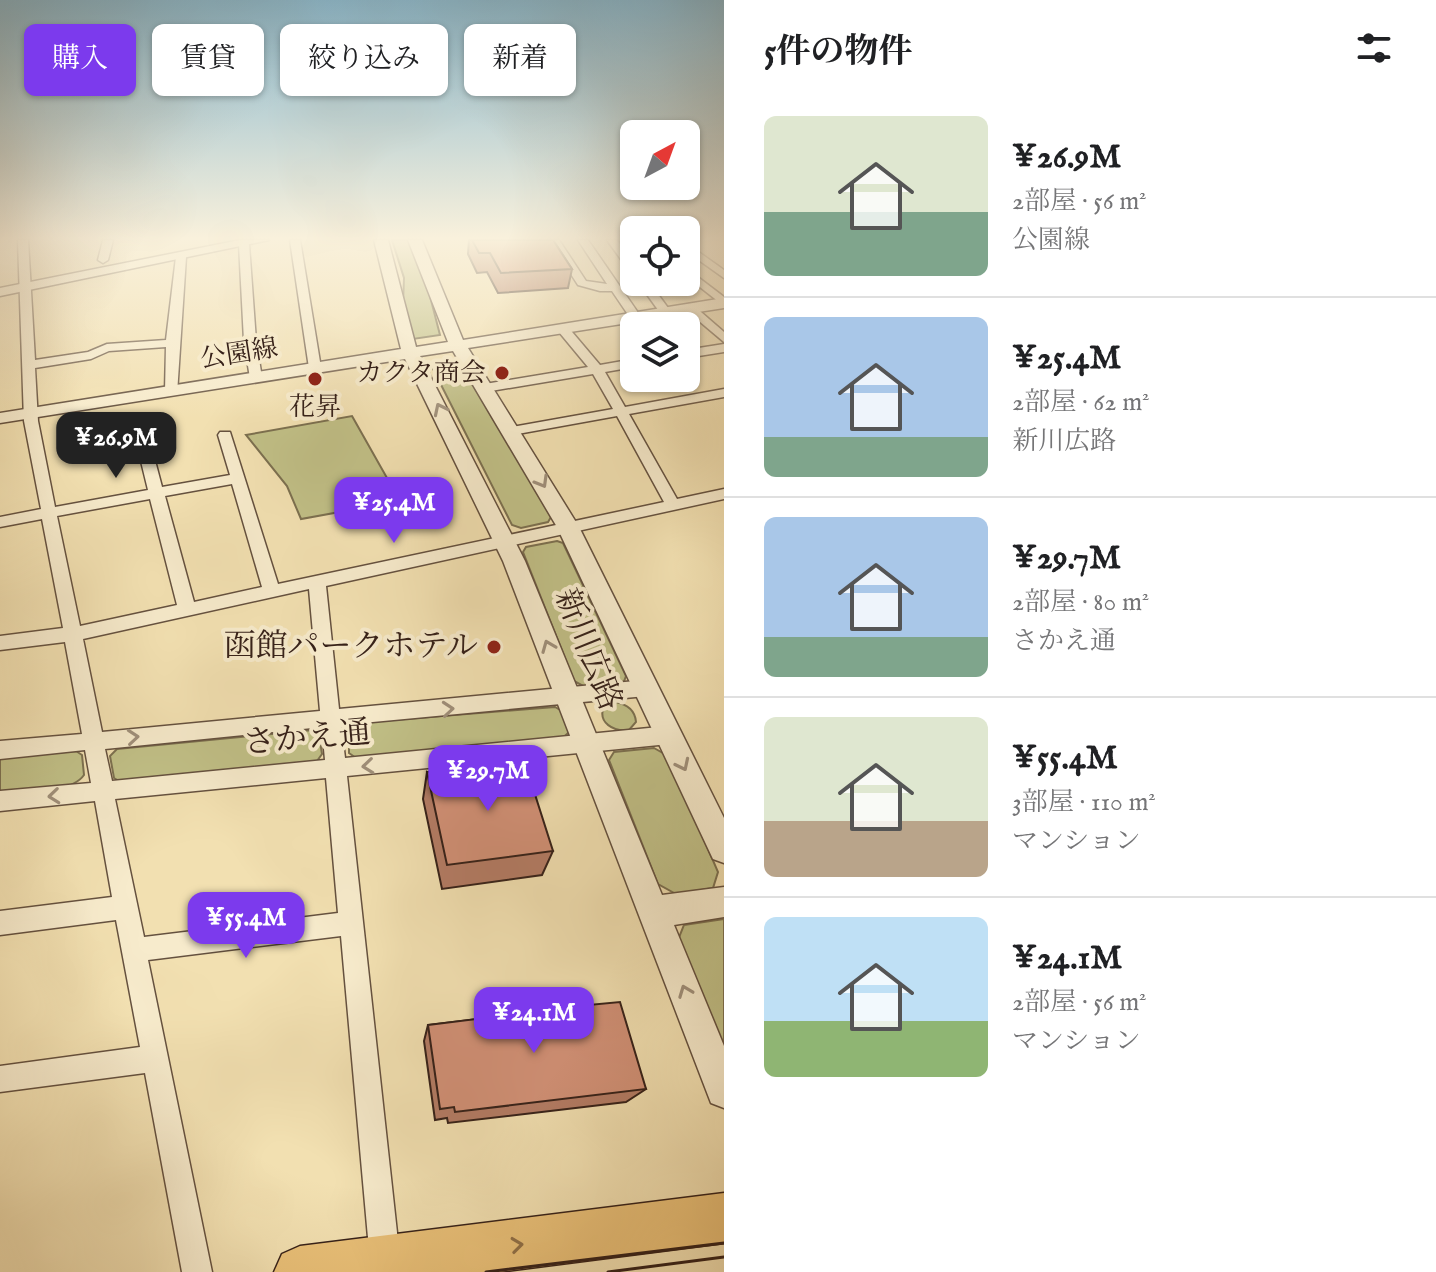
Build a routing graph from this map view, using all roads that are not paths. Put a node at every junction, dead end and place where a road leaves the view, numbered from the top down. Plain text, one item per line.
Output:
1 (26, 299) edge
2 (177, 299) edge
3 (247, 299) edge
4 (304, 299) edge
5 (394, 299) edge
6 (438, 299) edge
7 (656, 299) edge
8 (724, 303) edge
9 (690, 308) junction
10 (665, 312) joint
11 (620, 320) edge
12 (563, 329) junction
13 (724, 338) edge
14 (172, 343) junction
15 (460, 346) junction
16 (724, 348) edge
17 (700, 352) edge
18 (411, 353) junction
19 (28, 365) junction
20 (620, 365) edge
21 (315, 368) junction
22 (597, 369) junction
23 (256, 378) junction
24 (485, 388) junction
25 (172, 391) junction
26 (724, 393) edge
27 (623, 411) junction
28 (30, 413) junction
29 (0, 418) edge
30 (512, 431) junction
31 (225, 435) dead end
32 (146, 453) dead end
33 (238, 478) junction
34 (157, 492) junction
35 (724, 494) edge
36 (673, 505) junction
37 (49, 512) junction
38 (0, 522) edge
39 (568, 527) junction
40 (505, 541) junction
41 (317, 582) junction
42 (272, 591) junction
43 (187, 609) junction
44 (73, 634) junction
45 (0, 643) edge
46 (646, 688) junction
47 (569, 697) junction
48 (330, 720) junction
49 (669, 735) junction
50 (93, 741) junction
51 (588, 744) junction
52 (0, 750) edge
53 (337, 769) junction
54 (102, 790) junction
55 (0, 801) edge
56 (724, 849) edge
57 (724, 902) edge
58 (125, 907) junction
59 (654, 912) junction
60 (0, 923) edge
61 (352, 923) junction
62 (133, 950) junction
63 (156, 1058) junction
64 (0, 1079) edge
65 (724, 1090) edge
66 (724, 1218) edge
67 (386, 1262) junction
68 (197, 1272) edge
69 (300, 1272) edge

1 - 19 street
2 - 14 street
3 - 23 street
4 - 21 street
5 - 18 street, 新川広路
6 - 15 street, 新川広路
7 - 10 street
8 - 9 street, 公園線
9 - 10 street, 公園線
9 - 13 street
11 - 12 street, 公園線
12 - 15 street, 公園線
12 - 22 street
14 - 19 street
14 - 25 street
15 - 18 street, 公園線
15 - 24 street, 新川広路
16 - 17 street
18 - 21 street, 公園線
40 -> 18 street, 新川広路
19 - 28 street
20 - 22 street
21 - 23 street, 公園線
22 - 24 street
22 - 27 street
23 - 25 street, 公園線
24 - 30 street, 新川広路
25 - 28 street, 公園線
26 - 27 street
27 - 30 street
27 - 36 street
28 - 29 street, 公園線
28 - 37 street
30 -> 39 street, 新川広路
31 - 33 street
32 - 34 street
33 - 34 street
33 - 42 street
34 - 37 street
34 - 43 street
35 - 36 street
36 - 39 street
37 - 38 street
37 - 44 street
39 - 40 street
39 - 46 street, 新川広路
40 - 41 street
47 -> 40 street, 新川広路
41 - 42 street
41 - 48 street
42 - 43 street
43 - 44 street
44 - 45 street
44 - 50 street
46 - 47 street, さかえ通
46 - 49 street, 新川広路
48 -> 47 street, さかえ通
47 - 51 street, 新川広路
50 -> 48 street, さかえ通
48 - 53 street
49 - 51 street, さかえ通
49 -> 56 street, 新川広路
50 - 52 street, さかえ通
50 - 54 street
51 -> 53 street, さかえ通
51 - 59 street, 新川広路
53 - 54 street, さかえ通
53 - 61 street
54 -> 55 street, さかえ通
54 - 58 street
57 - 59 street
58 - 60 street
58 - 62 street
65 -> 59 street, 新川広路
61 - 62 street
61 - 67 street
62 - 63 street
63 - 64 street
63 - 68 street
67 -> 66 main road
67 - 69 main road

